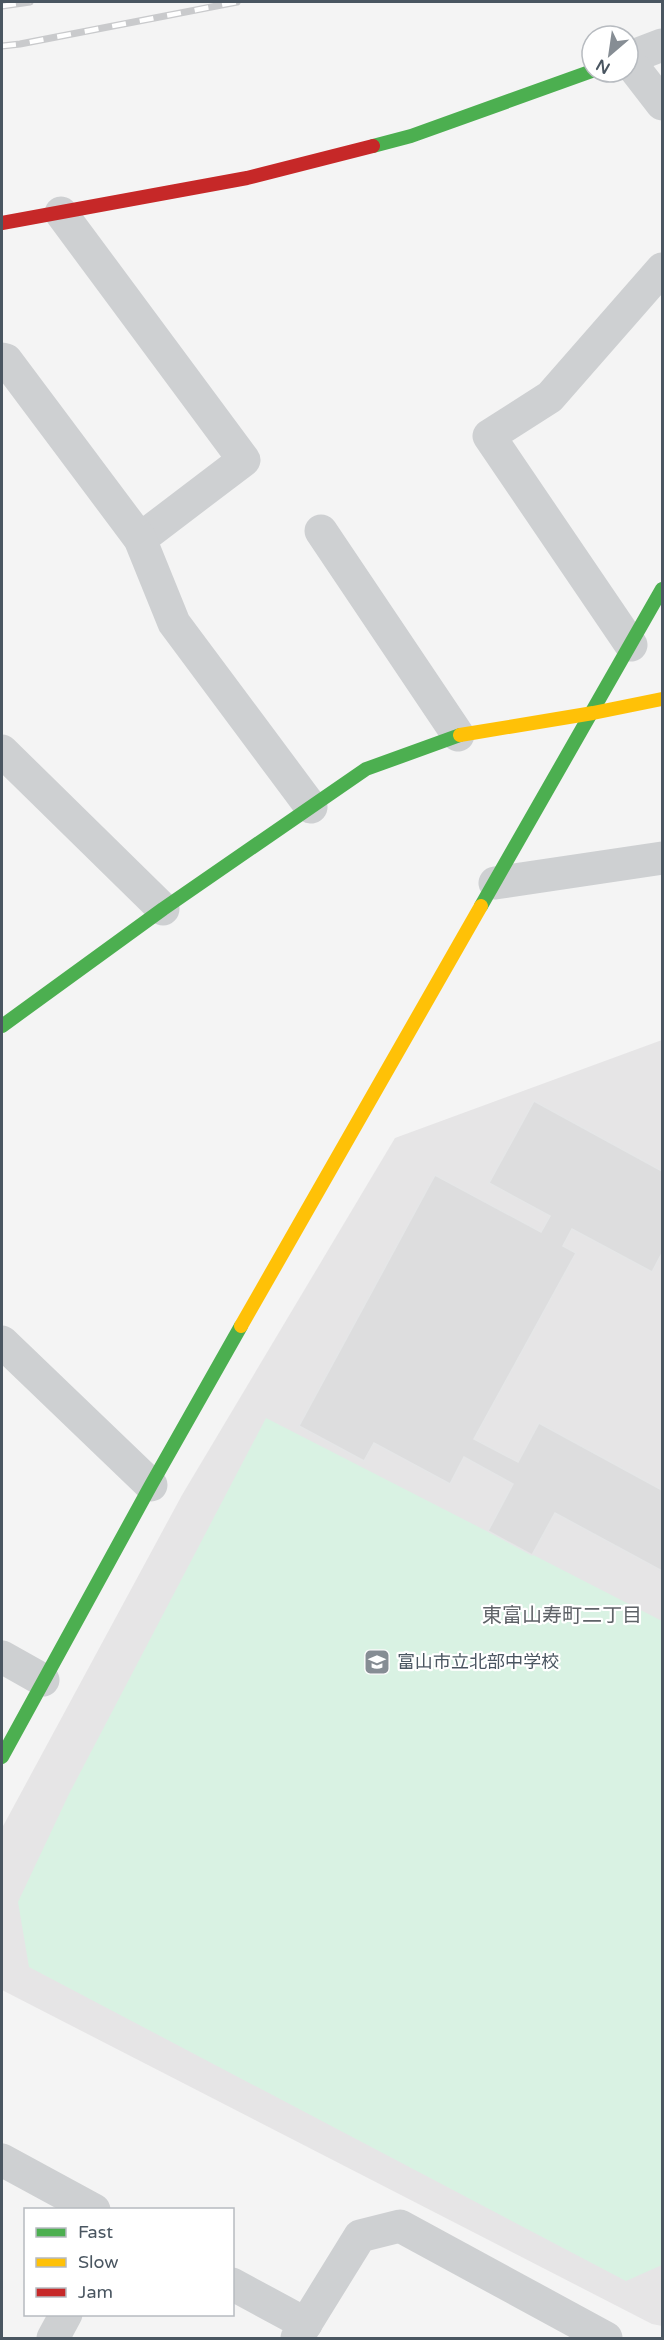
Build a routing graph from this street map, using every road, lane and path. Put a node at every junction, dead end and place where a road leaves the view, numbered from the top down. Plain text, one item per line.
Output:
1 (663, 45) edge
2 (640, 54) edge
3 (640, 74) edge
4 (580, 75) edge
5 (663, 104) edge
6 (61, 213) junction
7 (2, 223) edge
8 (663, 269) edge
9 (2, 359) edge
10 (321, 531) dead end
11 (141, 539) junction
12 (663, 589) edge
13 (631, 645) junction
14 (663, 699) edge
15 (593, 713) junction
16 (458, 735) junction
17 (2, 751) edge
18 (311, 807) junction
19 (663, 858) edge
20 (495, 882) junction
21 (163, 909) junction
22 (2, 1026) edge
23 (2, 1341) edge
24 (151, 1485) junction
25 (2, 1657) edge
26 (43, 1680) junction
27 (2, 1757) edge
28 (2, 2160) edge
29 (90, 2208) edge
30 (234, 2285) edge
31 (65, 2316) edge
32 (302, 2331) edge
33 (53, 2338) edge
34 (606, 2338) edge

1 - 2 street
3 - 5 street
4 - 6 street
6 - 7 street
6 - 11 street
8 - 13 street
9 - 11 street
10 - 16 street
11 - 18 street
12 - 13 street
13 - 15 street
14 - 15 street
15 - 16 street
15 - 20 street
16 - 18 street
17 - 21 street
18 - 21 street
19 - 20 street
20 - 24 street
21 - 22 street
23 - 24 street
24 - 26 street
25 - 26 street
26 - 27 street
28 - 29 street
30 - 32 street
31 - 33 street
32 - 34 street

